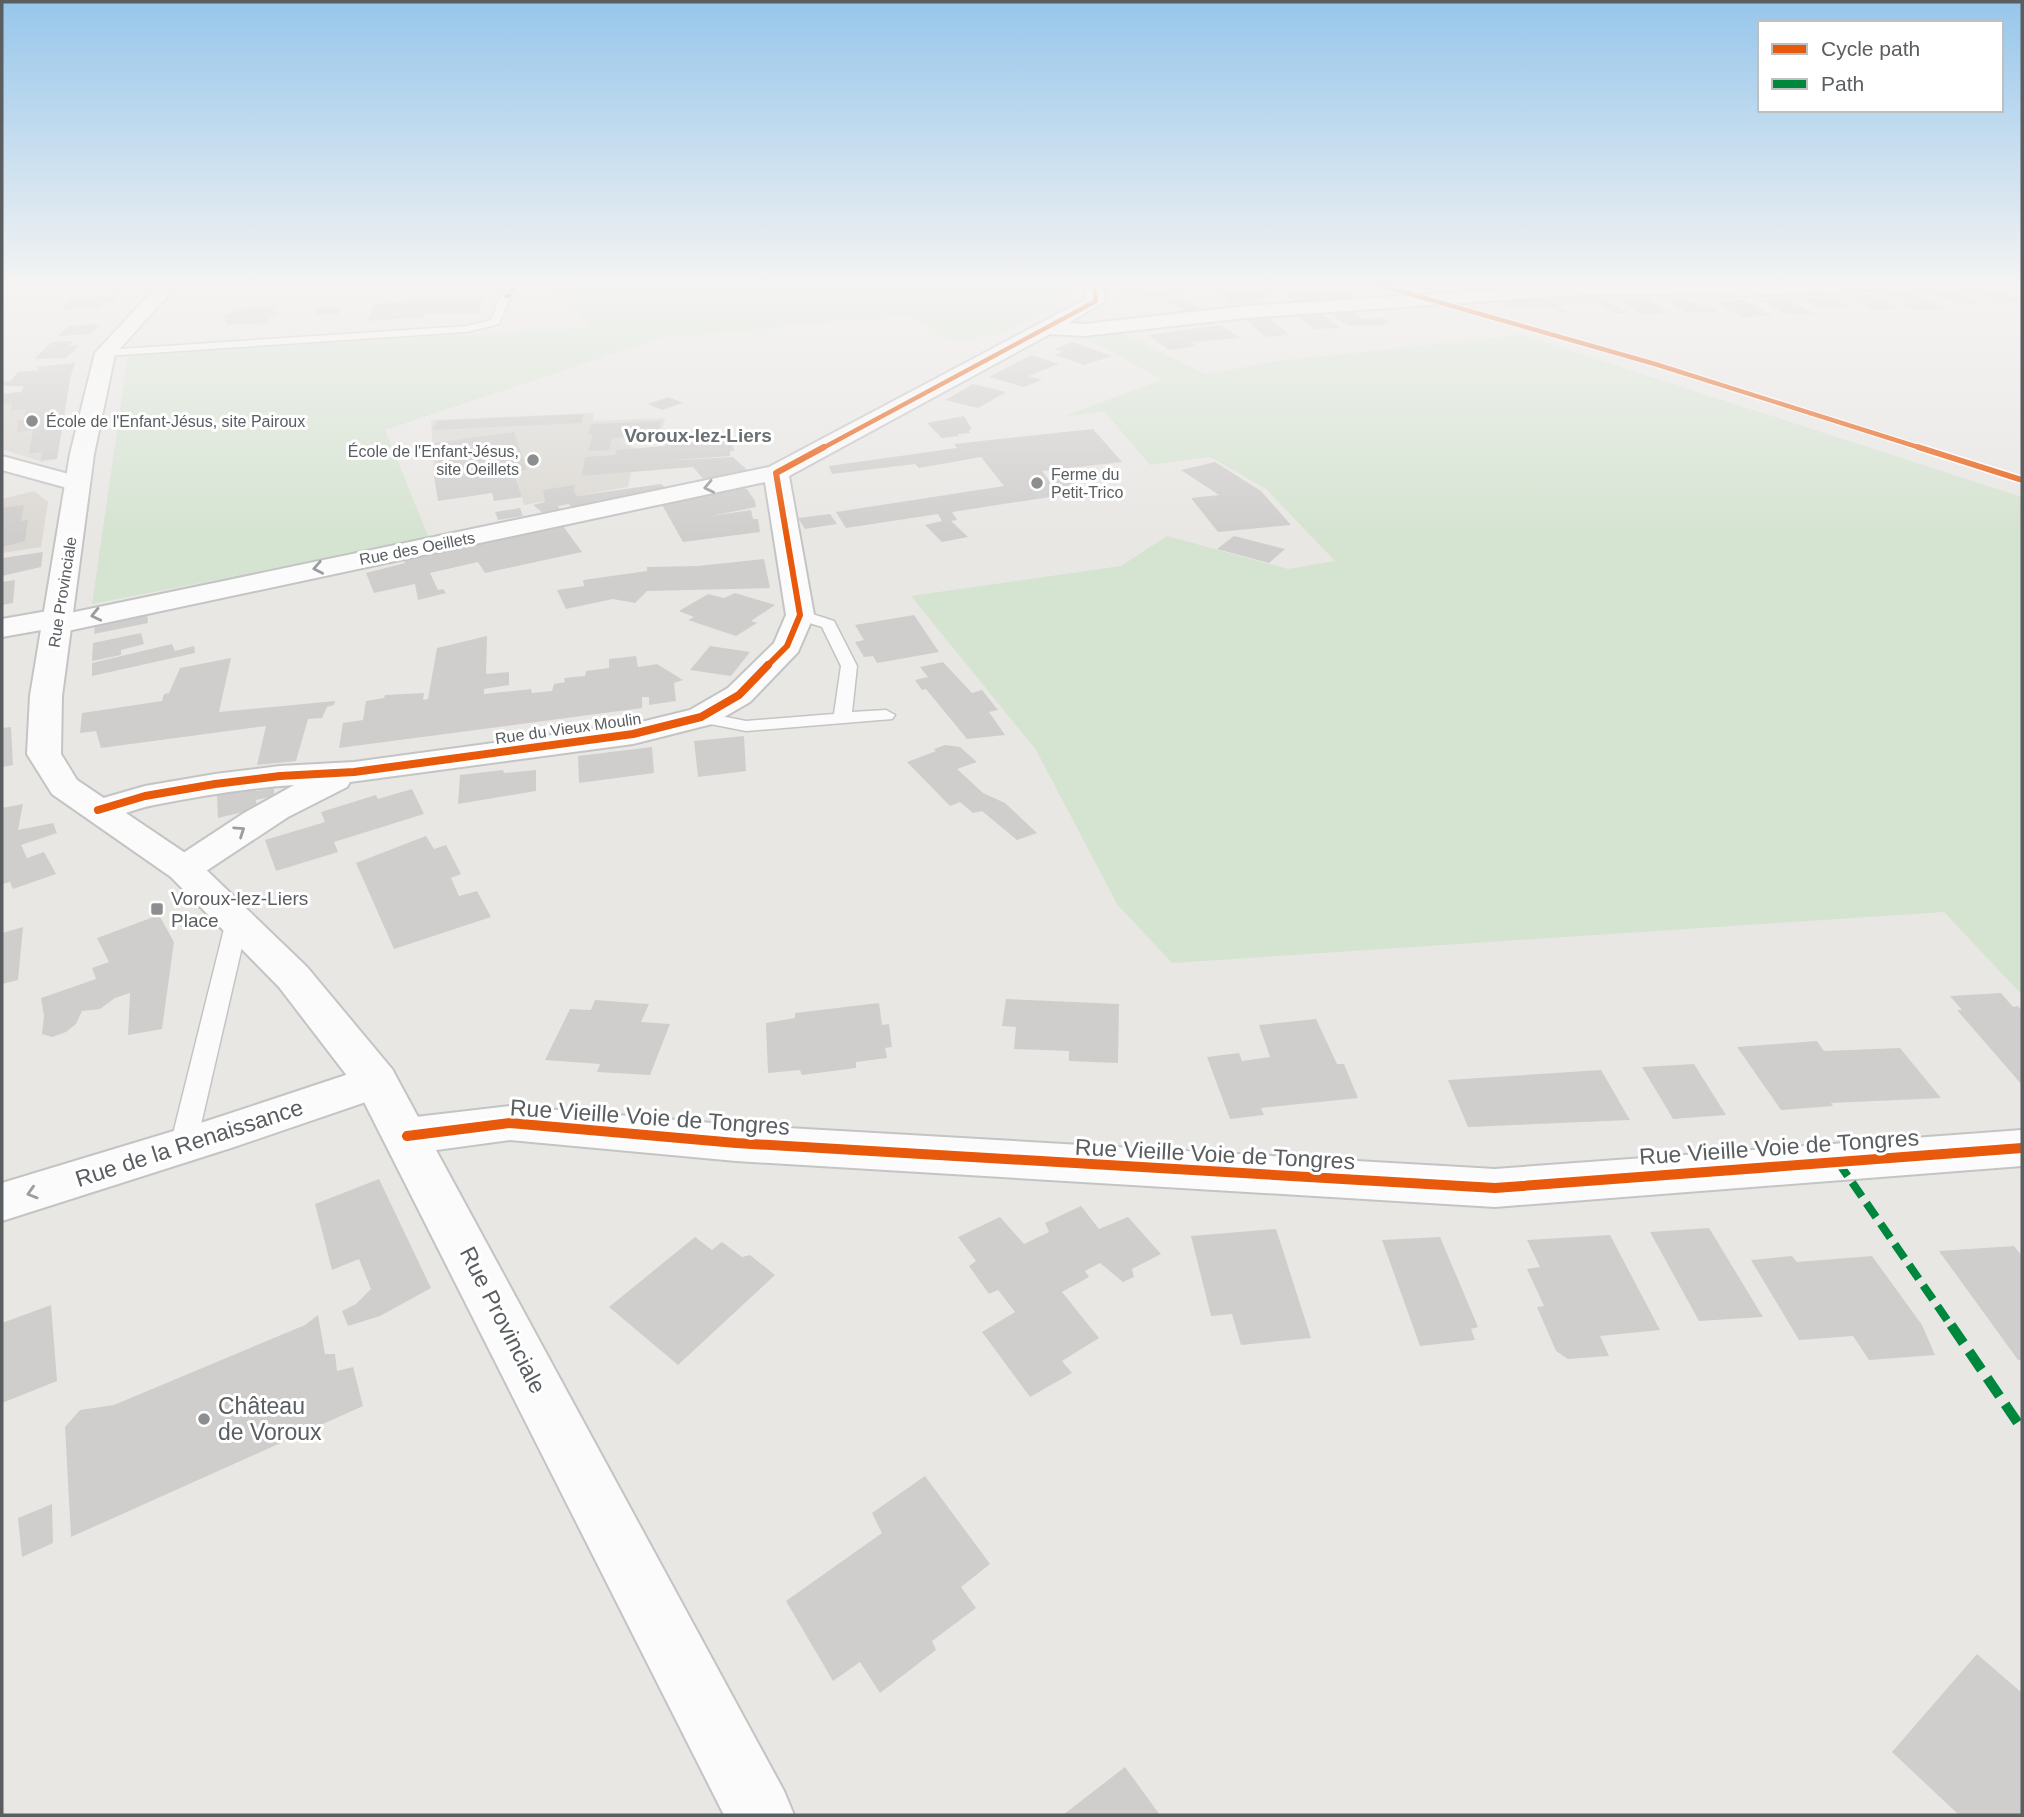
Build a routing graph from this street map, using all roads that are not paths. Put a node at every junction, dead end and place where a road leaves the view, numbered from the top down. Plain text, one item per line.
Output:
1 (102, 367) edge
2 (974, 367) edge
3 (2, 463) edge
4 (776, 473) junction
5 (78, 484) junction
6 (800, 615) junction
7 (59, 621) junction
8 (2, 628) edge
9 (886, 715) dead end
10 (701, 717) junction
11 (842, 719) junction
12 (354, 772) junction
13 (98, 810) junction
14 (184, 869) junction
15 (237, 921) junction
16 (376, 1081) junction
17 (407, 1136) junction
18 (183, 1146) junction
19 (2022, 1148) edge
20 (2, 1202) edge
21 (760, 1815) edge

1 - 5 street, Rue Provinciale
2 - 4 street
3 - 5 street
4 - 6 street
4 -> 7 street, Rue des Oeillets
5 - 7 street, Rue Provinciale
6 - 10 street, Rue du Vieux Moulin
6 - 11 lane
7 - 8 street, Rue des Oeillets
7 - 13 street, Rue Provinciale
9 - 11 lane
10 - 11 lane
10 - 12 street, Rue du Vieux Moulin
12 - 13 street
14 -> 12 street
13 - 14 street, Rue Provinciale
14 - 15 street, Rue Provinciale
15 - 16 street, Rue Provinciale
15 - 18 lane
16 - 17 street, Rue Provinciale
16 - 18 street, Rue de la Renaissance
17 - 19 street, Rue Vieille Voie de Tongres
17 - 21 street, Rue Provinciale
18 -> 20 street, Rue de la Renaissance

